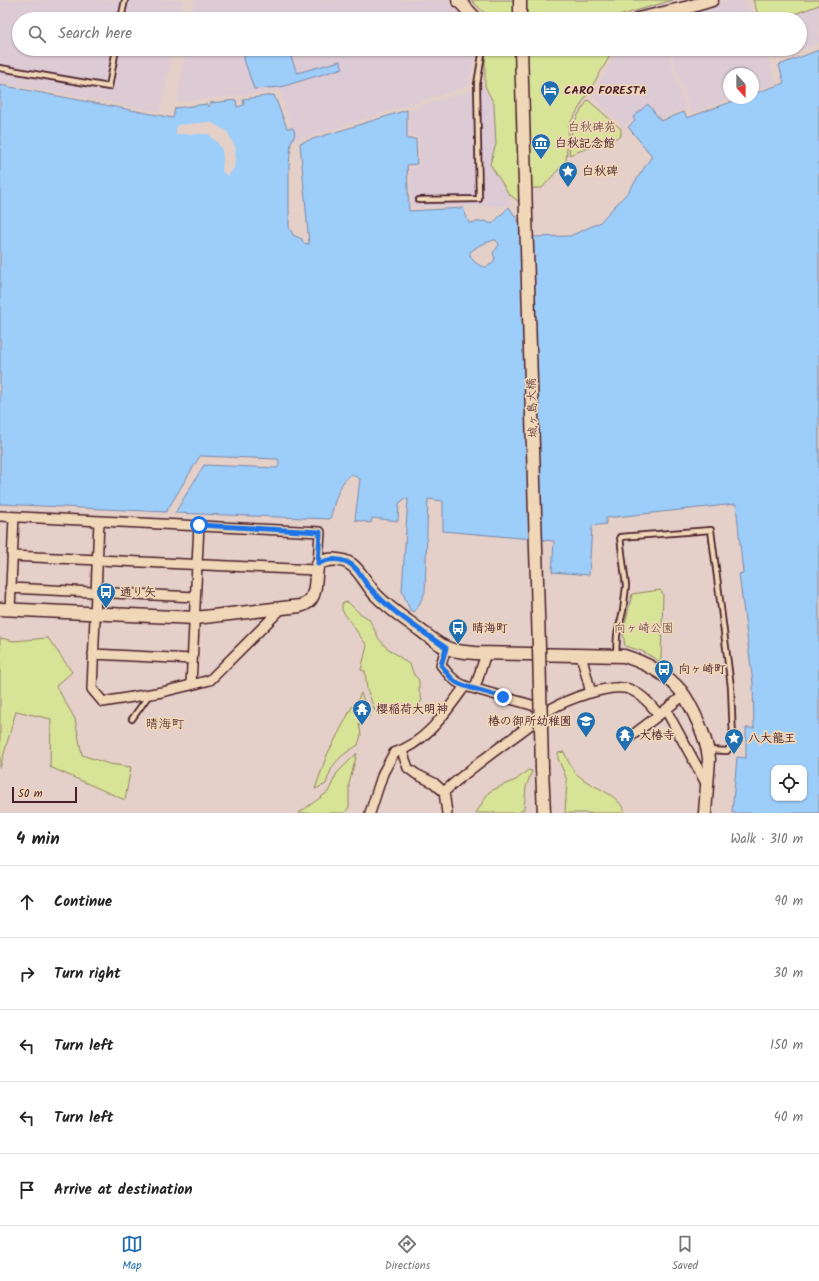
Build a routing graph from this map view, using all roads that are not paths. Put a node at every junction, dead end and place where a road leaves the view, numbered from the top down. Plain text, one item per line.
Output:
1 (125, 0) edge
2 (458, 0) edge
3 (520, 0) edge
4 (712, 0) edge
5 (122, 12) edge
6 (469, 12) edge
7 (520, 12) edge
8 (668, 12) edge
9 (115, 56) edge
10 (482, 56) edge
11 (521, 56) edge
12 (0, 68) edge
13 (419, 200) dead end
14 (0, 516) edge
15 (14, 517) junction
16 (99, 521) junction
17 (199, 525) junction
18 (12, 556) junction
19 (98, 560) junction
20 (197, 565) junction
21 (317, 567) junction
22 (10, 588) junction
23 (96, 592) junction
24 (195, 596) junction
25 (282, 608) junction
26 (5, 609) edge
27 (95, 614) junction
28 (195, 618) junction
29 (446, 648) junction
30 (486, 653) junction
31 (93, 654) junction
32 (581, 655) junction
33 (616, 655) junction
34 (192, 659) junction
35 (191, 685) junction
36 (465, 686) junction
37 (475, 688) junction
38 (591, 693) junction
39 (150, 694) junction
40 (684, 695) junction
41 (549, 710) junction
42 (663, 713) junction
43 (132, 719) dead end
44 (626, 740) dead end
45 (709, 750) junction
46 (402, 751) junction
47 (707, 785) junction
48 (444, 792) junction
49 (370, 813) edge
50 (447, 813) edge
51 (544, 813) edge
52 (705, 813) edge

1 - 5 lane
2 - 6 street
3 - 7 street
4 - 8 street
9 - 12 lane
10 - 13 lane
11 - 51 street, 城ヶ島大橋, bridge
14 - 15 street
15 - 16 street
15 - 18 street
16 - 17 street
16 - 19 street
17 - 20 street
17 - 21 street
18 - 19 street
18 - 22 street
19 - 20 street
19 - 23 street
20 - 21 street
20 - 24 street
21 - 25 street
21 - 29 street
22 - 23 street
22 - 26 street
23 - 24 street
23 - 27 street
24 - 28 street
25 - 28 street
25 - 35 street
26 - 27 street
27 - 28 street
27 - 31 street
28 - 34 street
29 - 30 street
29 - 36 street
30 - 32 street
30 - 37 street
31 - 34 street
31 - 39 street
32 - 33 street
32 - 38 street
33 - 40 street
33 - 45 lane
34 - 35 street
35 - 39 street
36 - 37 street
36 - 46 street
37 - 41 street
38 - 41 street
38 - 42 street
39 - 43 lane
40 - 42 street
40 - 45 street
41 - 48 street
42 - 44 street
42 - 47 street
45 - 47 street
46 - 48 street
46 - 49 street
47 - 52 street
48 - 50 street

